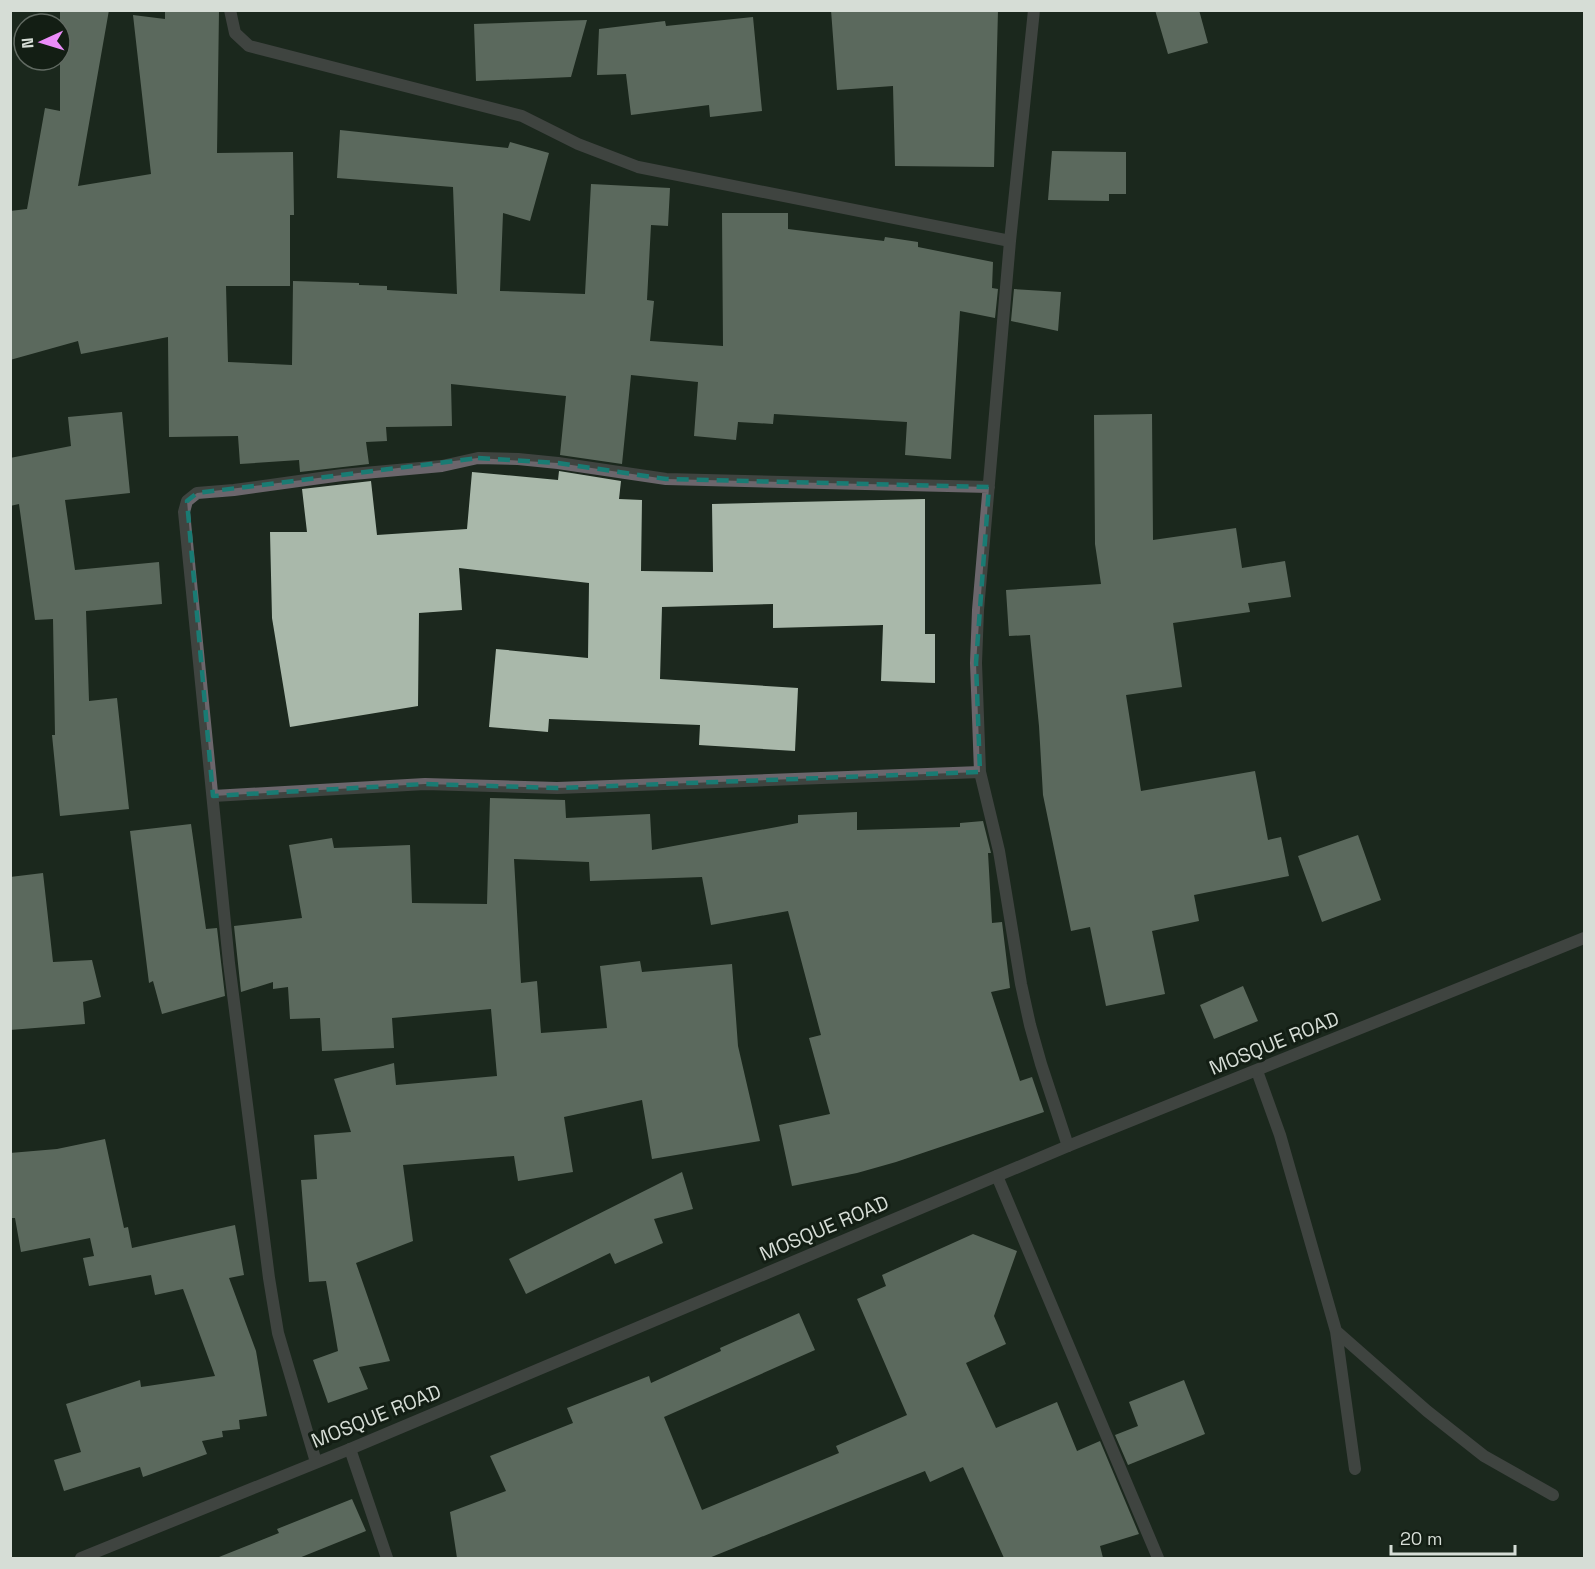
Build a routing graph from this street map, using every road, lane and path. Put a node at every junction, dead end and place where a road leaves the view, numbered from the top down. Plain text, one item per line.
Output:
1 (230, 10) edge
2 (1035, 10) edge
3 (1010, 241) junction
4 (989, 487) junction
5 (980, 772) junction
6 (213, 796) junction
7 (1584, 938) edge
8 (1257, 1071) junction
9 (1068, 1146) junction
10 (997, 1176) junction
11 (1336, 1331) junction
12 (350, 1449) junction
13 (316, 1462) junction
14 (1355, 1469) dead end
15 (1553, 1495) dead end
16 (81, 1558) edge
17 (387, 1558) edge
18 (1158, 1558) edge

1 - 3 street
2 - 3 street
3 - 4 street
4 - 5 street
4 - 6 street
5 - 6 street
5 - 9 street
6 - 13 street
7 - 8 street, MOSQUE ROAD
8 - 9 street, MOSQUE ROAD
8 - 11 street
9 - 10 street, MOSQUE ROAD
10 - 12 street, MOSQUE ROAD
10 - 18 street
11 - 14 street
11 - 15 street
12 - 13 street, MOSQUE ROAD
12 - 17 street
13 - 16 street, MOSQUE ROAD

